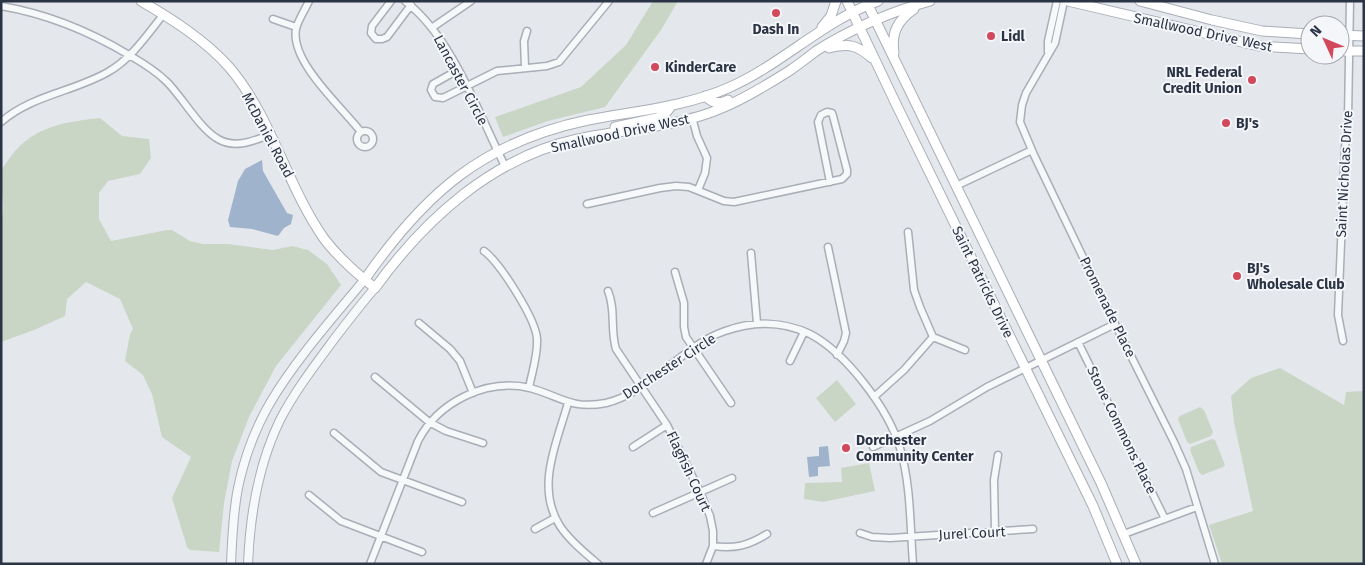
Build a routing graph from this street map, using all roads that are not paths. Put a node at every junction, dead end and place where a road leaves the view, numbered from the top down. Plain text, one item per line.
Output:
1 (141, 1) edge
2 (309, 1) edge
3 (391, 1) edge
4 (471, 1) edge
5 (609, 1) edge
6 (836, 1) edge
7 (847, 1) edge
8 (878, 1) edge
9 (1057, 1) edge
10 (1064, 1) edge
11 (1068, 1) edge
12 (1140, 1) edge
13 (1350, 1) edge
14 (927, 2) edge
15 (408, 3) edge
16 (867, 3) edge
17 (1, 6) edge
18 (852, 12) junction
19 (163, 15) junction
20 (1350, 15) edge
21 (273, 19) dead end
22 (875, 20) junction
23 (296, 26) junction
24 (433, 27) junction
25 (860, 28) junction
26 (527, 30) dead end
27 (816, 33) junction
28 (1300, 33) edge
29 (1350, 36) edge
30 (1364, 36) edge
31 (1300, 48) edge
32 (817, 51) junction
33 (1350, 51) edge
34 (1364, 51) edge
35 (1048, 55) junction
36 (130, 56) junction
37 (894, 58) junction
38 (876, 62) junction
39 (1346, 65) edge
40 (525, 67) junction
41 (458, 70) junction
42 (769, 83) junction
43 (466, 86) junction
44 (705, 96) junction
45 (672, 106) junction
46 (692, 117) junction
47 (1, 122) edge
48 (362, 132) dead end
49 (269, 135) junction
50 (552, 146) junction
51 (498, 150) junction
52 (1032, 150) junction
53 (505, 166) junction
54 (830, 182) junction
55 (956, 186) junction
56 (698, 190) junction
57 (587, 204) dead end
58 (908, 232) dead end
59 (828, 246) dead end
60 (484, 251) dead end
61 (751, 253) dead end
62 (675, 272) dead end
63 (365, 280) junction
64 (375, 288) junction
65 (608, 291) dead end
66 (419, 323) dead end
67 (757, 323) junction
68 (1115, 324) junction
69 (804, 332) junction
70 (933, 337) junction
71 (1343, 341) dead end
72 (1078, 342) junction
73 (694, 349) junction
74 (965, 350) dead end
75 (837, 355) junction
76 (1040, 360) junction
77 (790, 361) dead end
78 (1024, 367) junction
79 (375, 377) dead end
80 (641, 386) junction
81 (529, 388) junction
82 (473, 392) junction
83 (874, 397) junction
84 (568, 403) junction
85 (731, 403) dead end
86 (430, 422) junction
87 (667, 425) junction
88 (334, 433) dead end
89 (896, 437) junction
90 (483, 443) dead end
91 (873, 446) dead end
92 (633, 448) dead end
93 (998, 455) dead end
94 (732, 478) dead end
95 (403, 480) junction
96 (700, 492) junction
97 (309, 495) dead end
98 (462, 502) dead end
99 (1197, 506) junction
100 (653, 513) dead end
101 (556, 518) junction
102 (1165, 519) junction
103 (535, 529) dead end
104 (1033, 529) dead end
105 (995, 531) junction
106 (860, 533) dead end
107 (767, 534) dead end
108 (1124, 534) junction
109 (381, 536) junction
110 (911, 536) junction
111 (713, 546) junction
112 (422, 552) dead end
113 (231, 564) edge
114 (248, 564) edge
115 (370, 564) edge
116 (598, 564) edge
117 (706, 564) edge
118 (913, 564) edge
119 (1118, 564) edge
120 (1136, 564) edge
121 (1215, 564) edge

1 - 19 main road, McDaniel Road
2 - 23 street
3 - 15 street
4 - 24 street
5 - 40 street
6 - 27 main road
7 - 18 main road, Saint Patricks Drive
8 - 16 main road, Smallwood Drive West
9 - 35 street, Promenade Place
10 - 35 street, Promenade Place
11 - 31 main road, Smallwood Drive West
12 - 28 main road, Smallwood Drive West
13 - 20 street, Saint Nicholas Drive
14 - 22 main road, Smallwood Drive West
14 - 37 main road
15 - 24 street, Lancaster Circle
16 - 18 main road, Smallwood Drive West
16 - 22 main road, Saint Patricks Drive
17 - 36 street
18 - 25 main road, Saint Patricks Drive
18 - 27 main road, Smallwood Drive West
19 - 36 street
19 - 49 main road, McDaniel Road
21 - 23 street
22 - 25 main road, Smallwood Drive West
22 - 37 main road, Saint Patricks Drive
23 - 48 street
24 - 41 street, Lancaster Circle
25 - 32 main road, Smallwood Drive West
25 - 38 main road, Saint Patricks Drive
26 - 40 street
27 - 44 main road, Smallwood Drive West
29 - 30 main road
32 - 38 main road
32 - 42 main road, Smallwood Drive West
33 - 34 main road
35 - 52 street, Promenade Place
36 - 47 street
36 - 49 street
37 - 55 main road, Saint Patricks Drive
38 - 78 main road, Saint Patricks Drive
39 - 71 street, Saint Nicholas Drive
40 - 43 street
41 - 43 street, Lancaster Circle
41 - 43 street
42 - 44 main road
42 - 46 main road, Smallwood Drive West
43 - 51 street, Lancaster Circle
44 - 45 main road, Smallwood Drive West
45 - 50 main road
45 - 51 main road, Smallwood Drive West
46 - 50 main road, Smallwood Drive West
46 - 56 street
49 - 63 main road, McDaniel Road
50 - 53 main road, Smallwood Drive West
51 - 53 street, Lancaster Circle
51 - 63 main road, Smallwood Drive West
52 - 55 street
52 - 68 street, Promenade Place
53 - 64 main road, Smallwood Drive West
54 - 54 street
54 - 56 street
55 - 76 main road, Saint Patricks Drive
56 - 57 street
58 - 70 street
59 - 75 street
60 - 81 street
61 - 67 street
62 - 73 street
63 - 64 main road, McDaniel Road
63 - 113 street, Smallwood Drive West
64 - 114 street, Smallwood Drive West
65 - 80 street, Flagfish Court
66 - 82 street
67 - 69 street, Dorchester Circle
67 - 73 street, Dorchester Circle
68 - 72 street
68 - 99 street, Promenade Place
69 - 75 street, Dorchester Circle
69 - 77 street
70 - 74 street
70 - 83 street
72 - 76 street
72 - 102 street, Stone Commons Place
73 - 80 street, Dorchester Circle
73 - 85 street
75 - 83 street, Dorchester Circle
76 - 78 street
76 - 108 main road, Saint Patricks Drive
78 - 89 street
78 - 119 main road, Saint Patricks Drive
79 - 86 street
80 - 84 street, Dorchester Circle
80 - 87 street, Flagfish Court
81 - 82 street, Dorchester Circle
81 - 84 street, Dorchester Circle
82 - 86 street, Dorchester Circle
83 - 89 street, Dorchester Circle
84 - 101 street
86 - 90 street
86 - 95 street, Dorchester Circle
87 - 92 street
87 - 96 street, Flagfish Court
88 - 95 street
89 - 91 street
89 - 110 street, Dorchester Circle
93 - 105 street
94 - 96 street
95 - 98 street
95 - 109 street, Dorchester Circle
96 - 100 street
96 - 111 street, Flagfish Court
97 - 109 street
99 - 102 street
99 - 121 street, Promenade Place
101 - 103 street
101 - 116 street
102 - 108 street
104 - 105 street, Jurel Court
105 - 110 street, Jurel Court
106 - 110 street, Jurel Court
107 - 111 street
108 - 120 main road, Saint Patricks Drive
109 - 112 street
109 - 115 street, Dorchester Circle
110 - 118 street, Dorchester Circle
111 - 117 street, Flagfish Court

